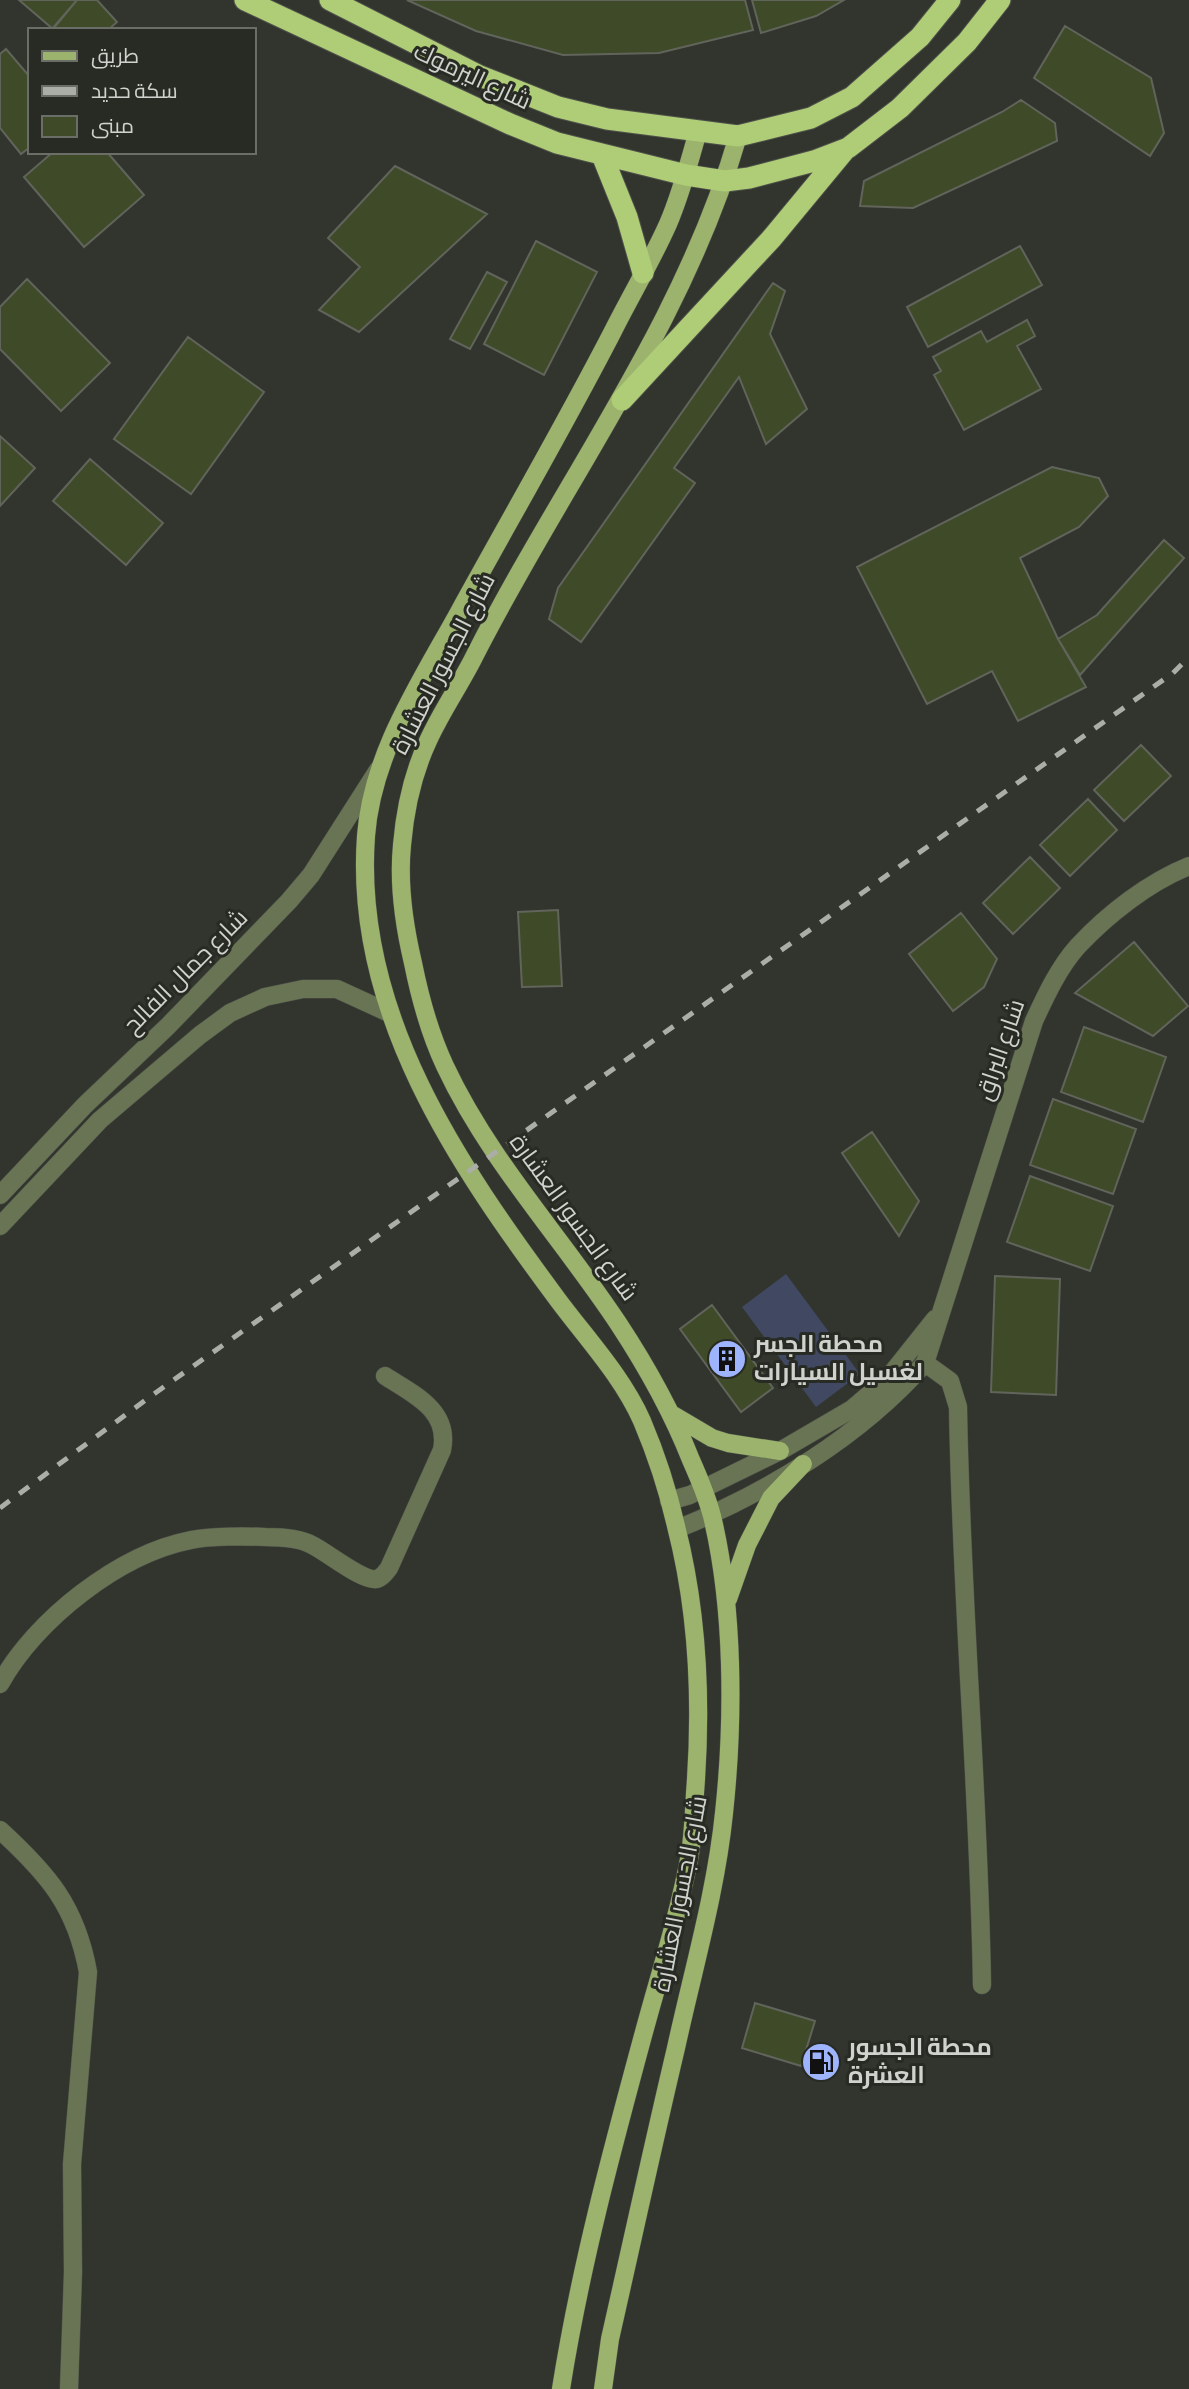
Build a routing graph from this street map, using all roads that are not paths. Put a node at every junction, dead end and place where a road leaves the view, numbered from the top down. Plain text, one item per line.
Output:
1 (245, 0) edge
2 (330, 0) edge
3 (950, 0) edge
4 (1000, 0) edge
5 (698, 131) junction
6 (738, 136) junction
7 (848, 148) junction
8 (602, 155) junction
9 (686, 175) junction
10 (725, 181) junction
11 (643, 273) junction
12 (622, 400) junction
13 (382, 764) junction
14 (1189, 852) edge
15 (1183, 868) edge
16 (387, 1012) junction
17 (0, 1195) edge
18 (0, 1226) edge
19 (944, 1308) junction
20 (925, 1363) junction
21 (385, 1376) dead end
22 (673, 1415) junction
23 (780, 1451) junction
24 (803, 1465) junction
25 (703, 1488) junction
26 (669, 1501) junction
27 (712, 1515) junction
28 (677, 1529) junction
29 (727, 1603) junction
30 (0, 1684) edge
31 (0, 1830) edge
32 (982, 1985) dead end
33 (69, 2389) edge
34 (561, 2389) edge
35 (603, 2389) edge

1 - 8 highway, شارع اليرموك
2 - 5 highway, شارع اليرموك
3 - 6 highway, شارع اليرموك
4 - 7 highway, شارع اليرموك
5 - 6 highway, شارع اليرموك
5 - 9 main road
6 - 10 main road, شارع الجسور العشارة
7 - 10 highway, شارع اليرموك
7 - 12 highway
8 - 9 highway, شارع اليرموك
8 - 11 highway
9 - 10 highway, شارع اليرموك
9 - 11 main road, شارع الجسور العشارة
10 - 12 main road, شارع الجسور العشارة
11 - 13 main road, شارع الجسور العشارة
12 - 22 main road, شارع الجسور العشارة
13 - 16 main road, شارع الجسور العشارة
13 - 17 street, شارع جمال الفالح
14 - 15 street
15 - 19 street, شارع البراق
16 - 18 street, شارع جمال الفالح
16 - 26 main road, شارع الجسور العشارة
19 - 20 street, شارع البراق
19 - 23 street, شارع البراق
20 - 24 street, شارع البراق
20 - 32 street
21 - 30 street
22 - 23 main road
22 - 25 main road, شارع الجسور العشارة
23 - 25 street, شارع البراق
24 - 27 street, شارع البراق
24 - 29 main road
25 - 26 street, شارع البراق
25 - 27 main road, شارع الجسور العشارة
26 - 28 main road, شارع الجسور العشارة
27 - 28 street, شارع البراق
27 - 29 main road, شارع الجسور العشارة
28 - 34 main road, شارع الجسور العشارة
29 - 35 main road, شارع الجسور العشارة
31 - 33 street

